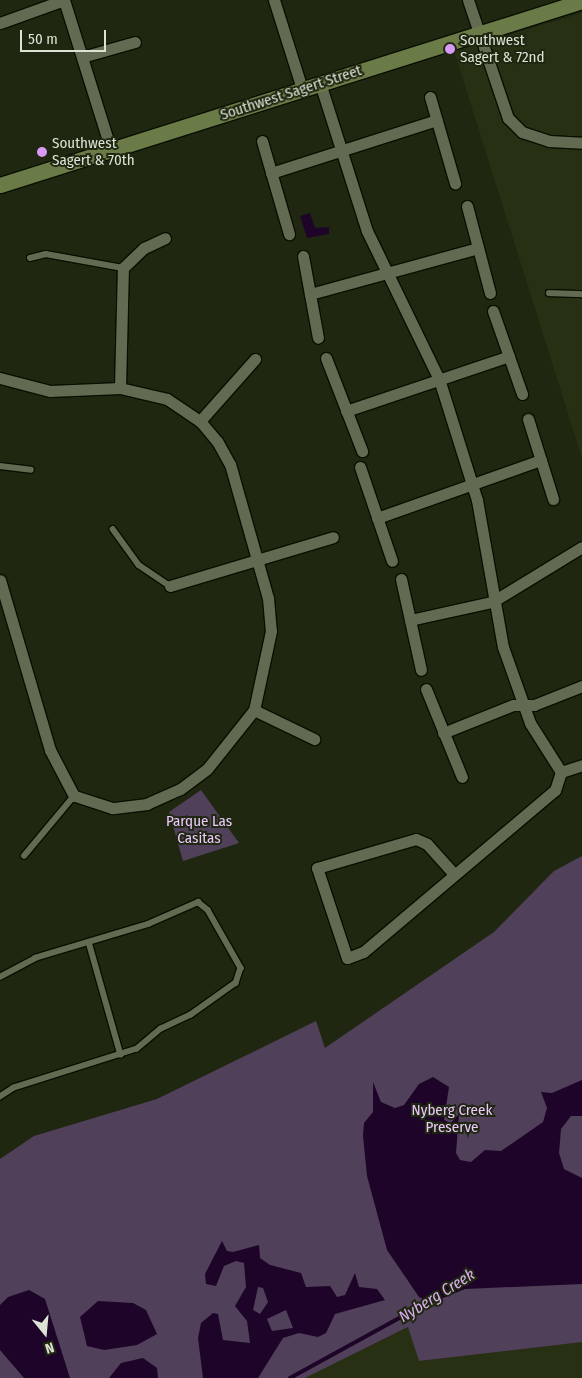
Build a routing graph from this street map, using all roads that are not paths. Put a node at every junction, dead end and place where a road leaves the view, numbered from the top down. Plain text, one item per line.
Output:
1 (64, 0) edge
2 (274, 0) edge
3 (468, 0) edge
4 (582, 1) edge
5 (0, 23) edge
6 (478, 33) junction
7 (135, 42) dead end
8 (82, 58) junction
9 (320, 83) junction
10 (302, 89) junction
11 (430, 97) dead end
12 (437, 120) junction
13 (262, 141) dead end
14 (582, 143) edge
15 (111, 150) junction
16 (341, 150) junction
17 (271, 173) junction
18 (455, 183) dead end
19 (0, 185) edge
20 (467, 206) dead end
21 (289, 234) dead end
22 (165, 238) dead end
23 (478, 248) junction
24 (303, 256) dead end
25 (30, 258) dead end
26 (123, 268) junction
27 (388, 274) junction
28 (490, 293) dead end
29 (310, 294) junction
30 (549, 294) dead end
31 (582, 294) edge
32 (493, 311) dead end
33 (318, 338) dead end
34 (509, 356) junction
35 (256, 358) dead end
36 (326, 358) dead end
37 (439, 379) junction
38 (1, 383) edge
39 (120, 388) junction
40 (522, 394) dead end
41 (346, 411) junction
42 (528, 419) dead end
43 (200, 421) junction
44 (362, 451) dead end
45 (541, 460) junction
46 (0, 466) edge
47 (360, 467) dead end
48 (31, 470) dead end
49 (472, 483) junction
50 (553, 498) dead end
51 (377, 518) junction
52 (113, 529) dead end
53 (333, 537) dead end
54 (582, 546) edge
55 (258, 558) junction
56 (392, 561) dead end
57 (400, 579) dead end
58 (0, 580) edge
59 (170, 586) joint
60 (492, 602) junction
61 (410, 620) junction
62 (421, 670) dead end
63 (582, 686) edge
64 (426, 689) dead end
65 (524, 706) junction
66 (254, 710) junction
67 (443, 733) junction
68 (314, 739) dead end
69 (582, 765) edge
70 (561, 772) junction
71 (462, 777) dead end
72 (74, 796) junction
73 (24, 856) dead end
74 (454, 874) junction
75 (89, 942) junction
76 (0, 977) edge
77 (121, 1055) junction
78 (0, 1097) edge

1 - 5 street
1 - 8 street
2 - 10 street
3 - 6 street
4 - 6 main road, Southwest Sagert Street
6 - 9 main road, Southwest Sagert Street
6 - 14 street
7 - 8 street
8 - 15 street
9 - 10 main road, Southwest Sagert Street
9 - 16 street
10 - 15 main road, Southwest Sagert Street
11 - 12 street
12 - 16 street
12 - 18 street
13 - 17 street
15 - 19 main road, Southwest Sagert Street
16 - 17 street
16 - 27 street
17 - 21 street
20 - 23 street
22 - 26 street
23 - 27 street
23 - 28 street
24 - 29 street
25 - 26 lane
26 - 39 street
27 - 29 street
27 - 37 street
29 - 33 street
30 - 31 lane
32 - 34 street
34 - 37 street
34 - 40 street
35 - 43 street
36 - 41 street
37 - 41 street
37 - 49 street
38 - 39 street
39 - 43 street
41 - 44 street
42 - 45 street
43 - 55 street
45 - 49 street
45 - 50 street
46 - 48 lane
47 - 51 street
49 - 51 street
49 - 60 street
51 - 56 street
52 - 59 lane
53 - 55 street
54 - 60 street
55 - 59 street
55 - 66 street
57 - 61 street
58 - 72 street
60 - 61 street
60 - 65 street
61 - 62 street
63 - 65 street
64 - 67 street
65 - 67 street
65 - 70 street
66 - 68 street
66 - 72 street
67 - 71 street
69 - 70 street
70 - 74 street
72 - 73 lane
74 - 74 street
75 - 76 lane
75 - 77 lane
75 - 77 lane
77 - 78 lane

